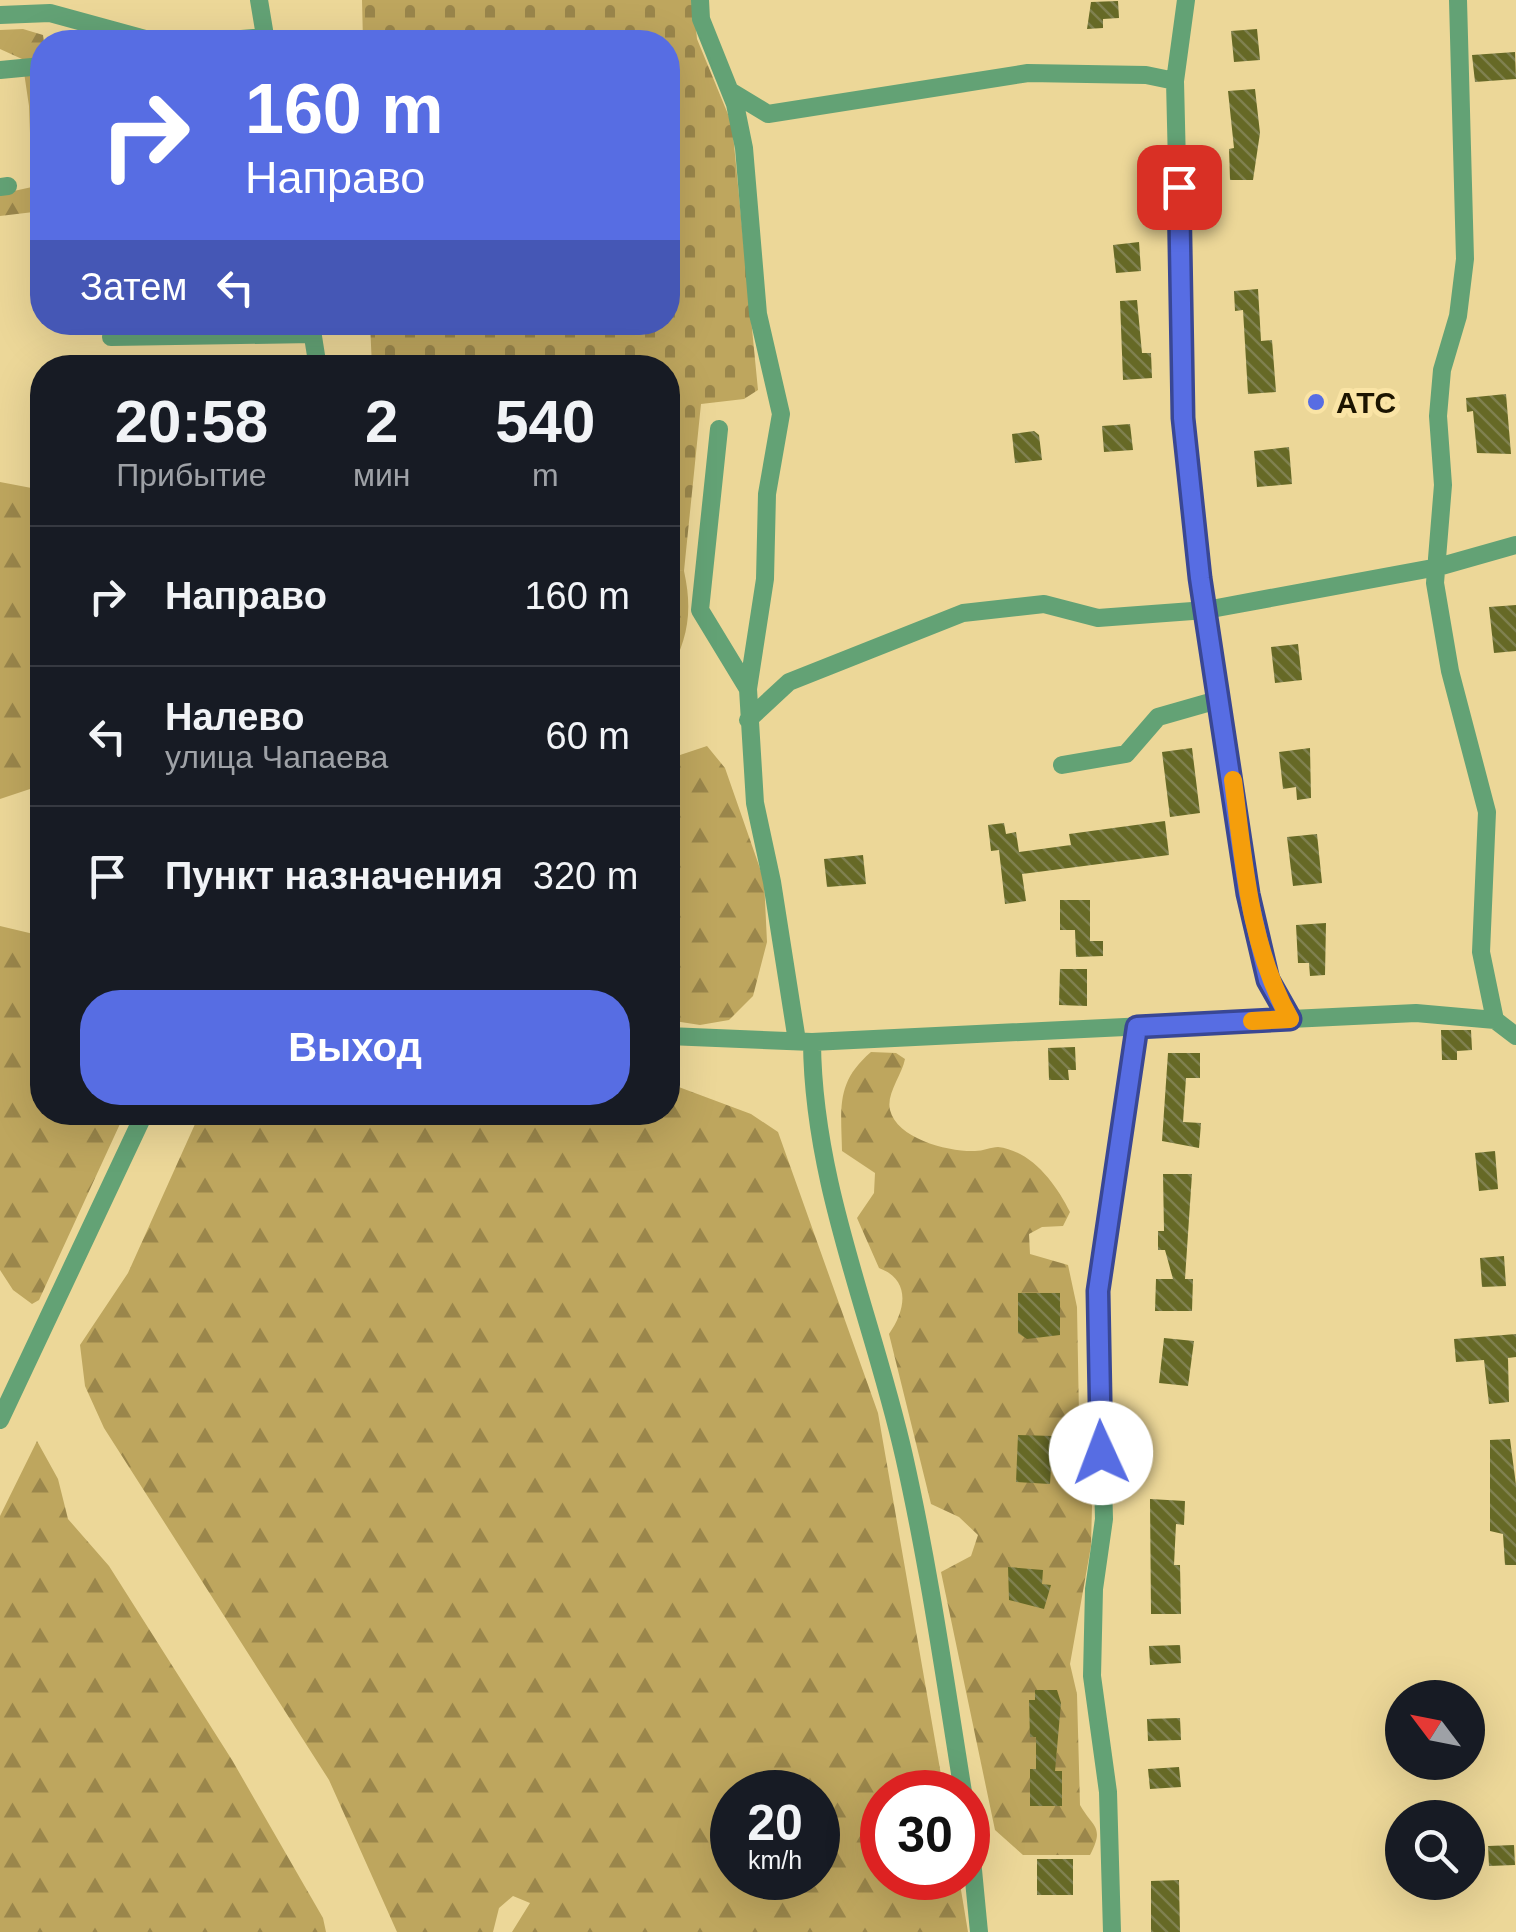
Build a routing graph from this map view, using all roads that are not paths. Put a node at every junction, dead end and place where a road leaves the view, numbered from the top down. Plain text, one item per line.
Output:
1 (259, 0) edge
2 (700, 0) edge
3 (1186, 0) edge
4 (1458, 0) edge
5 (0, 15) edge
6 (112, 30) edge
7 (264, 30) edge
8 (30, 67) edge
9 (0, 70) edge
10 (1174, 81) junction
11 (728, 90) junction
12 (768, 114) junction
13 (744, 148) junction
14 (171, 335) edge
15 (111, 338) dead end
16 (719, 430) dead end
17 (1516, 545) edge
18 (1438, 568) junction
19 (1206, 610) junction
20 (748, 689) junction
21 (1221, 699) junction
22 (748, 720) junction
23 (1062, 766) dead end
24 (1290, 1019) junction
25 (1495, 1020) junction
26 (1137, 1027) junction
27 (1516, 1036) edge
28 (680, 1037) edge
29 (805, 1042) junction
30 (139, 1125) edge
31 (0, 1420) edge
32 (959, 1770) edge
33 (977, 1900) edge
34 (980, 1932) edge
35 (1112, 1932) edge

1 - 7 street
2 - 11 street
3 - 10 street
4 - 18 street
5 - 6 street
8 - 9 street
10 - 12 street
10 - 19 street
11 - 12 street
11 - 13 street
12 - 13 street
13 - 20 street
14 - 15 street
16 - 20 street
17 - 18 street
18 - 19 street
18 - 25 street
19 - 21 street
19 - 22 street
20 - 22 street
21 - 23 street
21 - 24 street
22 - 29 street
24 - 25 street
24 - 26 street
25 - 27 street
26 - 29 street
26 - 35 street
28 - 29 street
29 - 32 street
30 - 31 street
33 - 34 street

